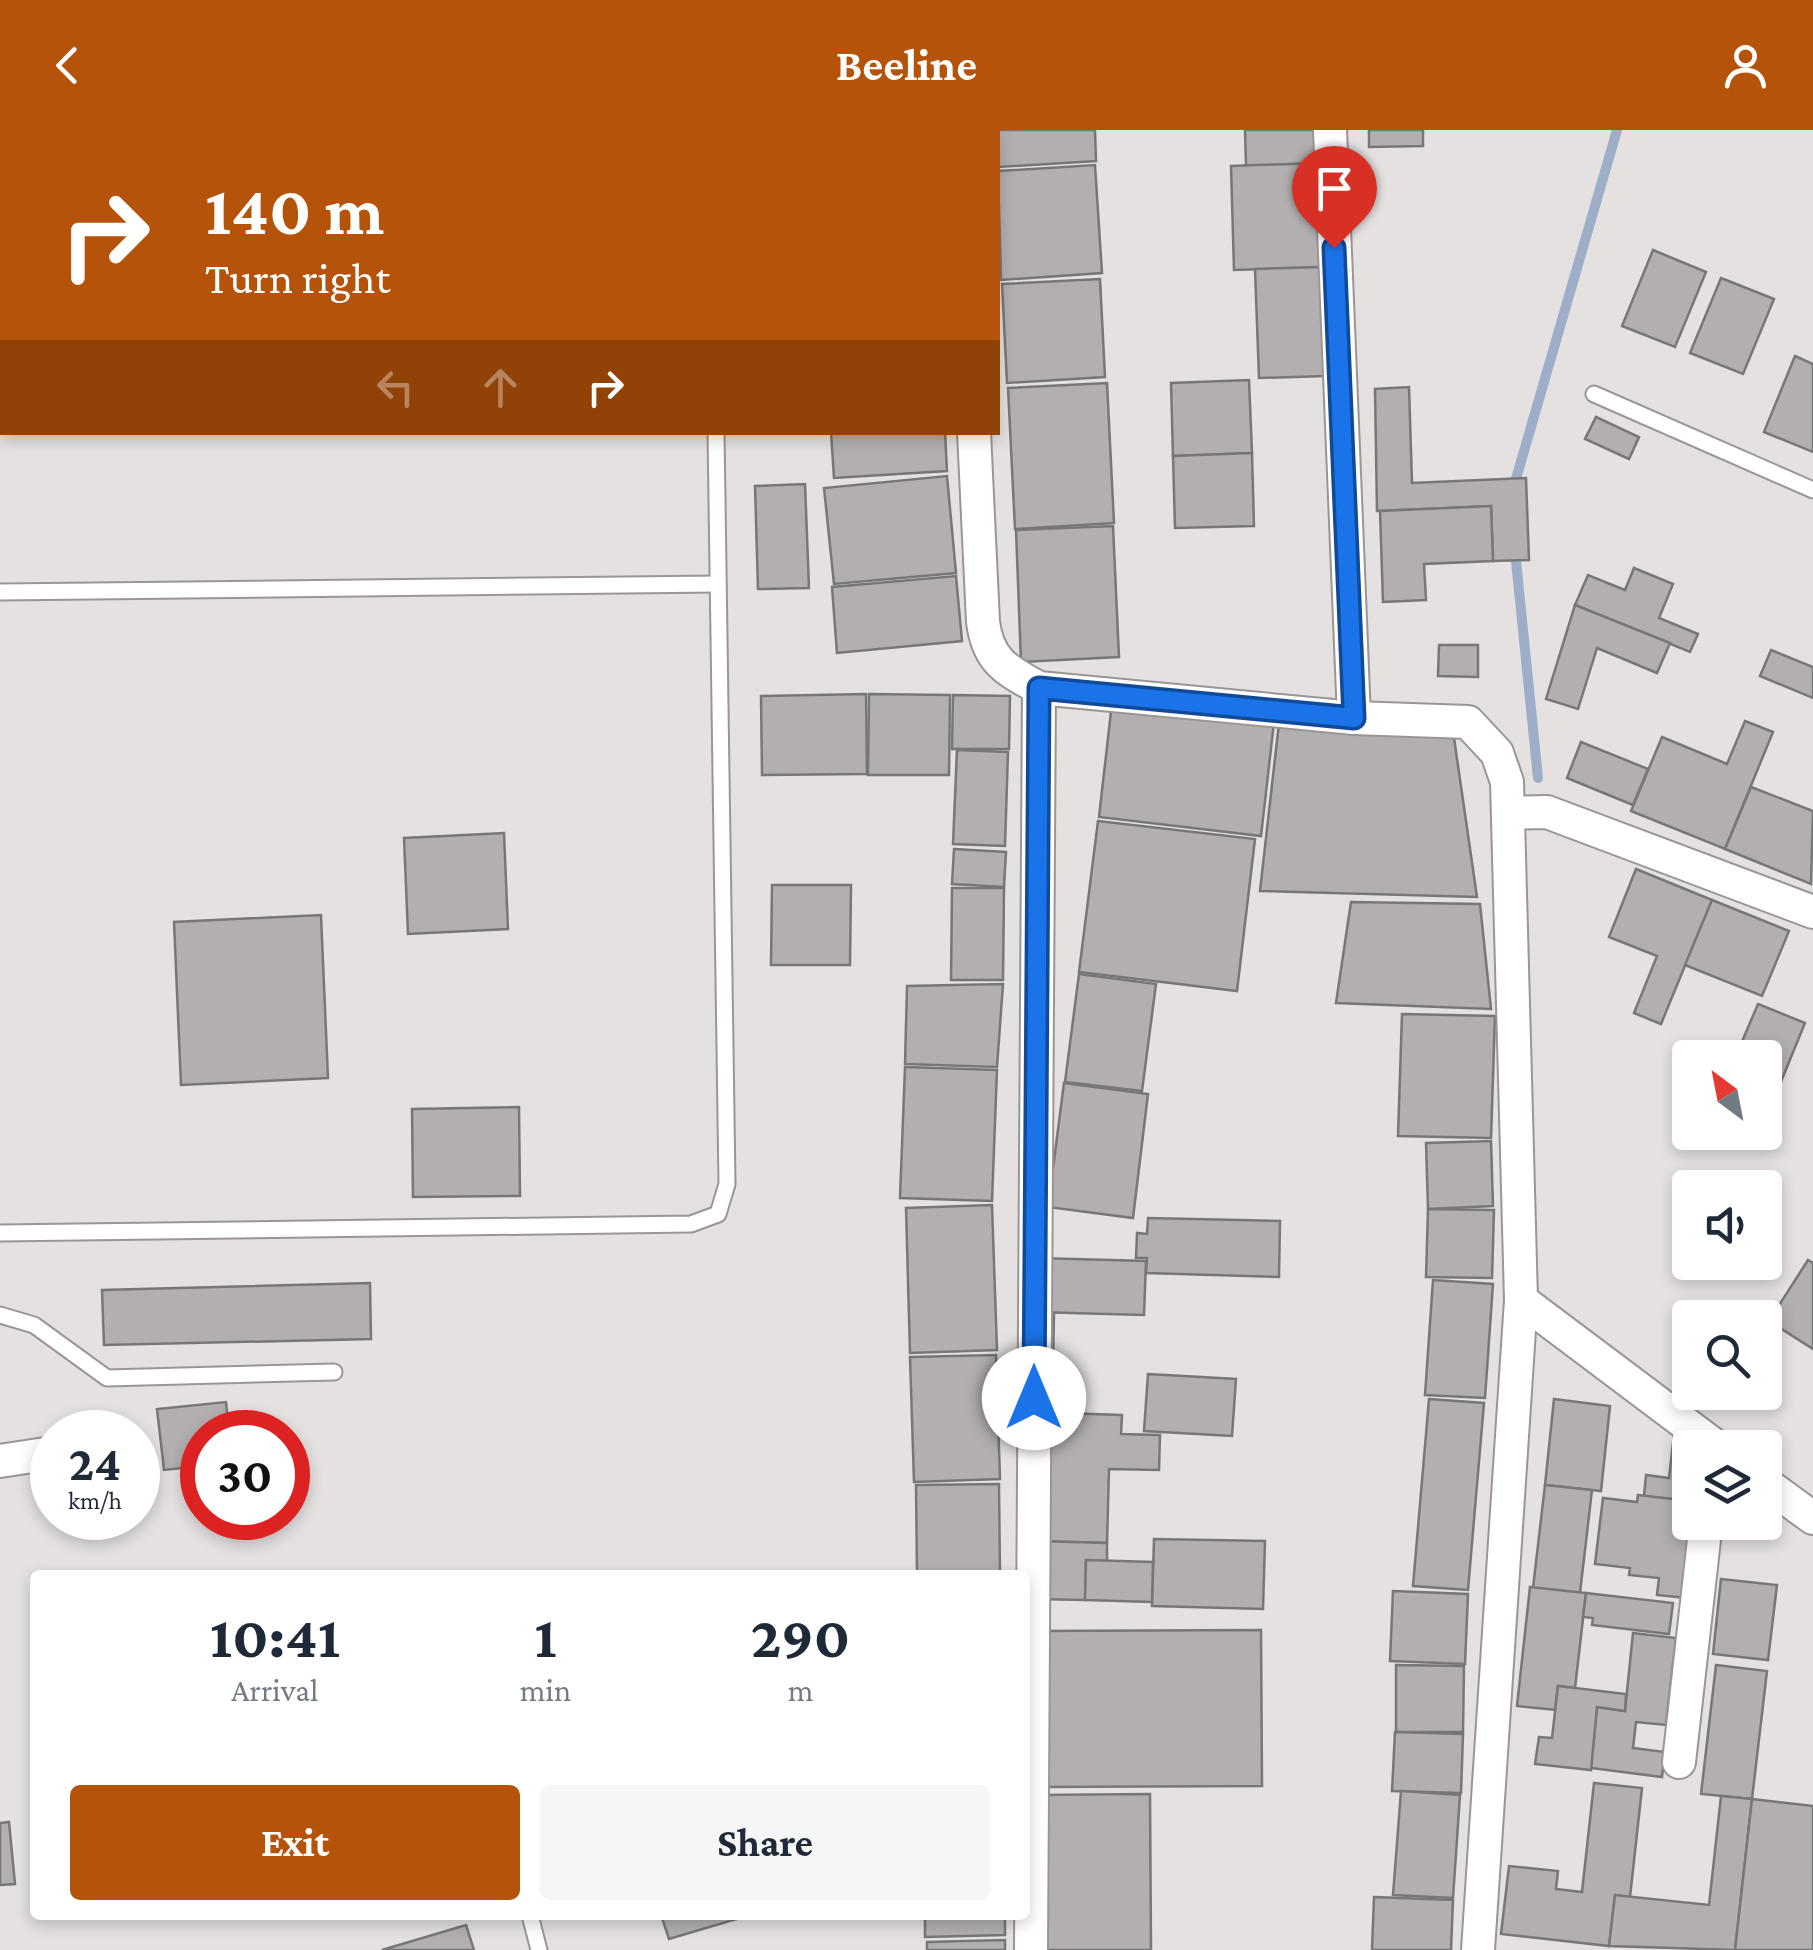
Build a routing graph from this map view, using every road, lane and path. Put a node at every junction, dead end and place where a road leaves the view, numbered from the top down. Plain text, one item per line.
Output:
1 (1330, 130) edge
2 (1594, 394) dead end
3 (716, 435) edge
4 (974, 435) edge
5 (1813, 490) edge
6 (718, 584) junction
7 (0, 592) edge
8 (1039, 688) junction
9 (1354, 718) junction
10 (1509, 813) junction
11 (1813, 912) edge
12 (0, 1233) edge
13 (1522, 1300) junction
14 (0, 1315) edge
15 (334, 1372) dead end
16 (1694, 1430) edge
17 (30, 1456) edge
18 (0, 1460) edge
19 (1782, 1495) edge
20 (1813, 1518) edge
21 (1704, 1540) edge
22 (1679, 1762) dead end
23 (531, 1920) edge
24 (539, 1950) edge
25 (1030, 1950) edge
26 (1478, 1950) edge

1 - 9 street
2 - 5 lane
3 - 6 lane
4 - 8 street
6 - 7 lane
6 - 12 lane
8 - 9 street
8 - 25 street
9 - 10 street
10 - 11 street
10 - 13 street
13 - 16 street
13 - 26 street
14 - 15 lane
17 - 18 street
19 - 20 street
21 - 22 street
23 - 24 lane

